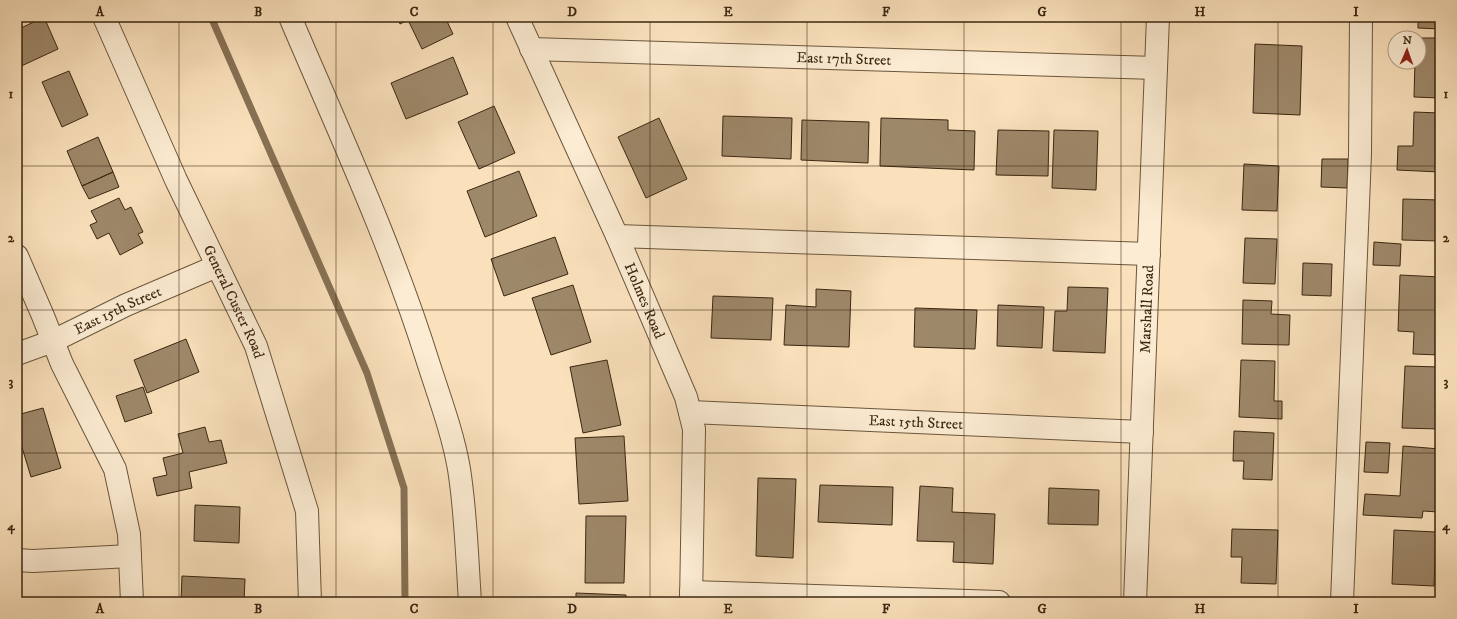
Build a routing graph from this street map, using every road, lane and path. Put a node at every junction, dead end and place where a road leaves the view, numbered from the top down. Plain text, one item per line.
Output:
1 (104, 17) edge
2 (290, 17) edge
3 (517, 17) edge
4 (1158, 17) edge
5 (1361, 17) edge
6 (531, 49) junction
7 (1156, 68) junction
8 (617, 236) junction
9 (1149, 254) junction
10 (17, 256) edge
11 (217, 266) junction
12 (53, 341) junction
13 (17, 354) edge
14 (690, 412) junction
15 (1142, 432) junction
16 (130, 556) junction
17 (17, 560) edge
18 (691, 597) edge
19 (132, 602) edge
20 (310, 602) edge
21 (470, 602) edge
22 (998, 602) edge
23 (1135, 602) edge
24 (1342, 602) edge

1 - 11 street, General Custer Road
2 - 21 street
3 - 6 street, Holmes Road
4 - 7 street, Marshall Road
5 - 24 street
6 - 7 street, East 17th Street
6 - 8 street, Holmes Road
7 - 9 street, Marshall Road
8 - 9 street
8 - 14 street, Holmes Road
9 - 15 street, Marshall Road
10 - 12 street
11 - 12 street, East 15th Street
11 - 20 street, General Custer Road
12 - 13 street, East 15th Street
12 - 16 street
14 - 15 street, East 15th Street
14 - 18 street, Holmes Road
15 - 23 street, Marshall Road
16 - 17 street
16 - 19 street
18 - 22 street

